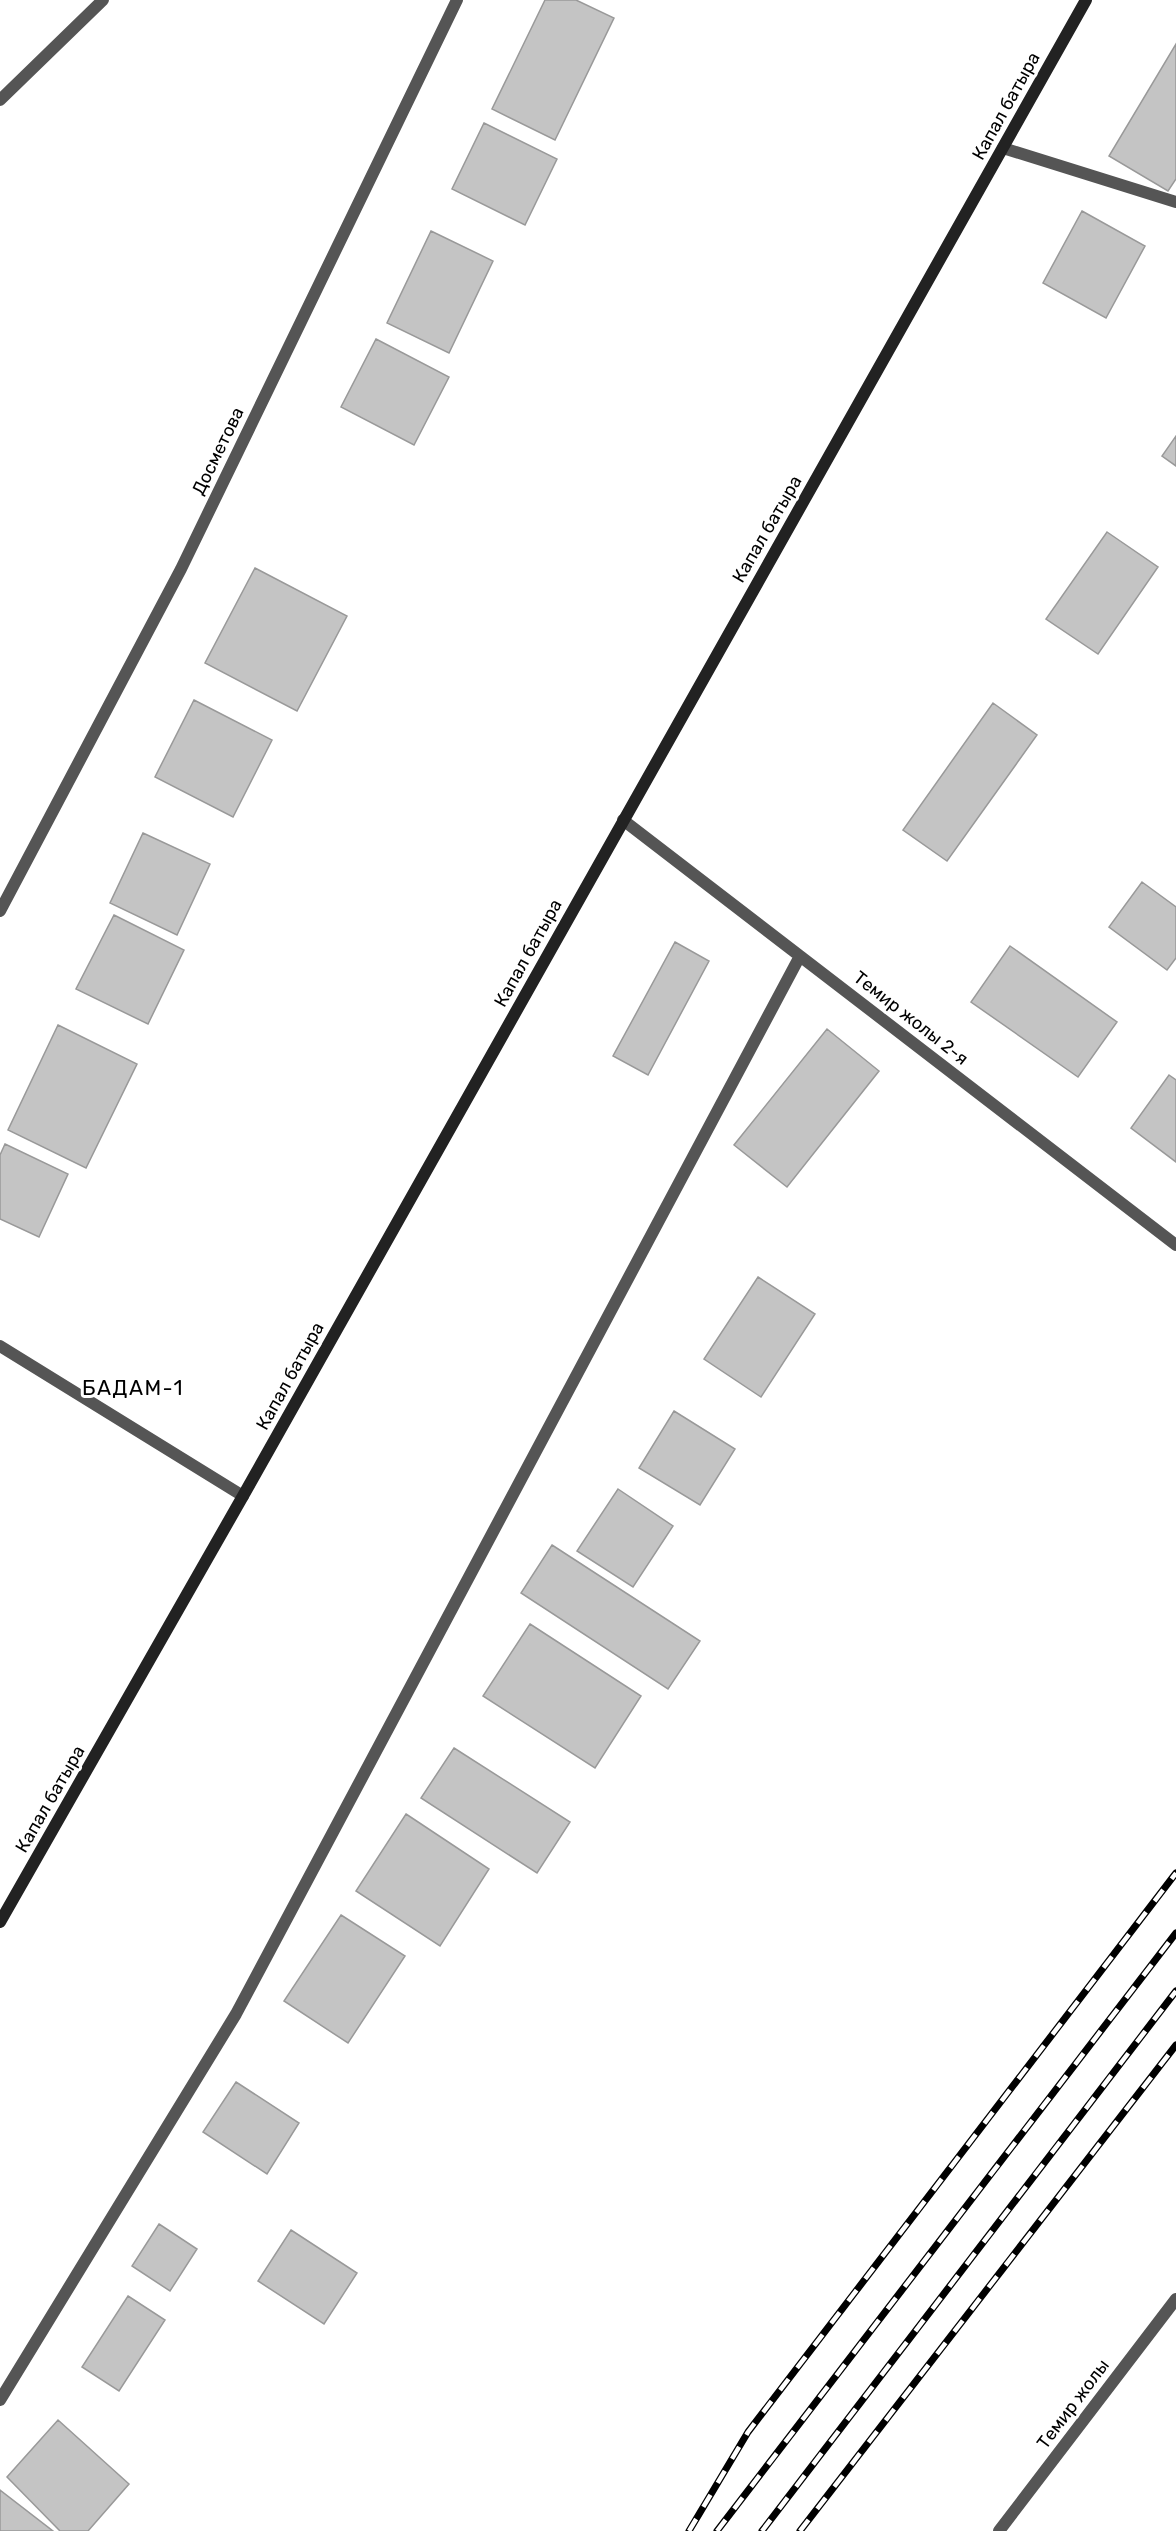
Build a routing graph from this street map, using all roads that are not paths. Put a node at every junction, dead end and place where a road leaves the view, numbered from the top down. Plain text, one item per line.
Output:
1 (103, 0) edge
2 (457, 0) edge
3 (1086, 0) edge
4 (0, 100) edge
5 (1003, 148) junction
6 (1176, 202) edge
7 (623, 820) junction
8 (0, 911) edge
9 (800, 956) junction
10 (1176, 1245) edge
11 (0, 1346) edge
12 (243, 1496) junction
13 (0, 1922) edge
14 (1176, 2300) edge
15 (0, 2400) edge
16 (999, 2531) edge

1 - 4 street
2 - 8 street, Досметова
3 - 5 main road, Капал батыра
5 - 6 street
5 - 7 main road, Капал батыра
7 - 9 street, Темир жолы 2-я
7 - 12 main road, Капал батыра
9 - 10 street, Темир жолы 2-я
9 - 15 street
11 - 12 street
12 - 13 main road, Капал батыра
14 - 16 street, Темир жолы

